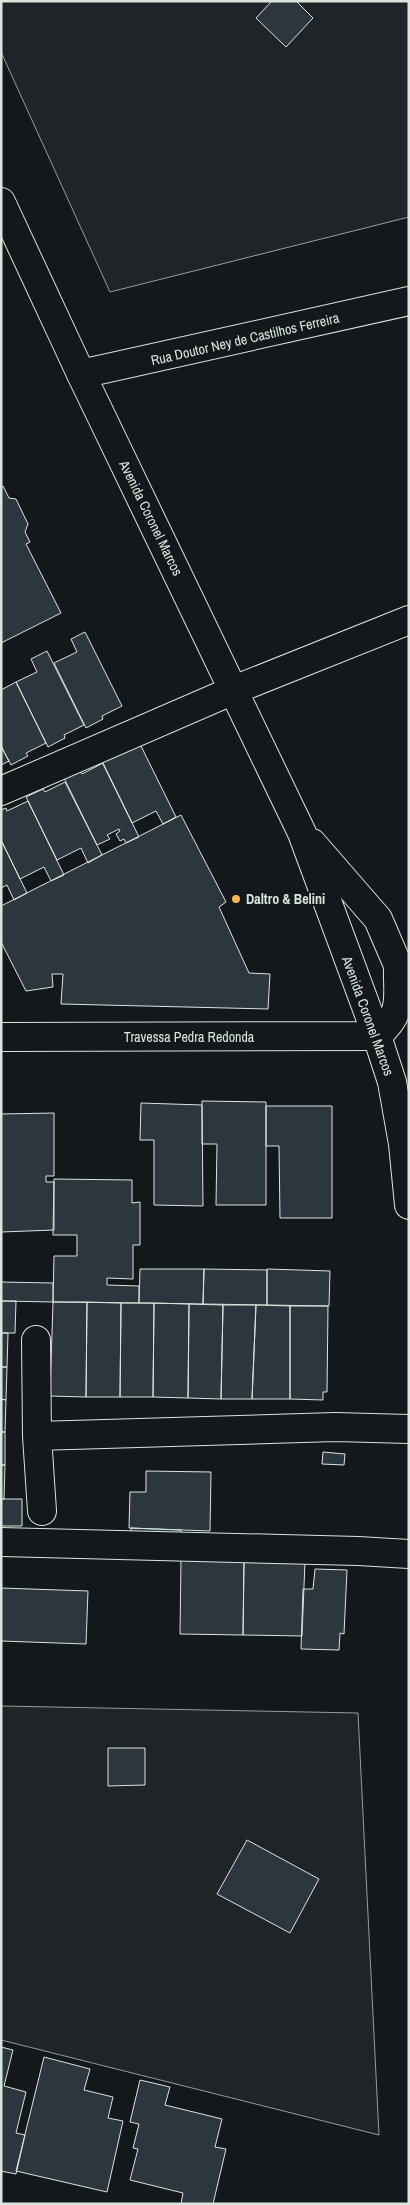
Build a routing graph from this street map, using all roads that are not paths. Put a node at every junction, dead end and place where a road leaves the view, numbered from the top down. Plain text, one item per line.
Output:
1 (1, 202) edge
2 (409, 301) edge
3 (81, 374) junction
4 (409, 620) edge
5 (234, 690) junction
6 (1, 791) edge
7 (302, 833) junction
8 (398, 965) junction
9 (409, 991) edge
10 (377, 1036) junction
11 (1, 1037) edge
12 (409, 1205) edge
13 (36, 1340) dead end
14 (409, 1429) edge
15 (38, 1436) junction
16 (42, 1511) dead end
17 (1, 1542) edge
18 (409, 1554) edge

1 - 3 street, Avenida Coronel Marcos
2 - 3 street, Rua Doutor Ney de Castilhos Ferreira
3 - 5 street, Avenida Coronel Marcos
4 - 5 street
5 - 6 street
5 - 7 street, Avenida Coronel Marcos
7 - 8 street, Avenida Coronel Marcos
7 - 10 street, Avenida Coronel Marcos
8 - 9 street, Avenida Coronel Marcos
8 - 10 street
10 - 11 street, Travessa Pedra Redonda
10 - 12 street, Avenida Coronel Marcos
13 - 15 street
14 - 15 street
15 - 16 street
17 - 18 street

